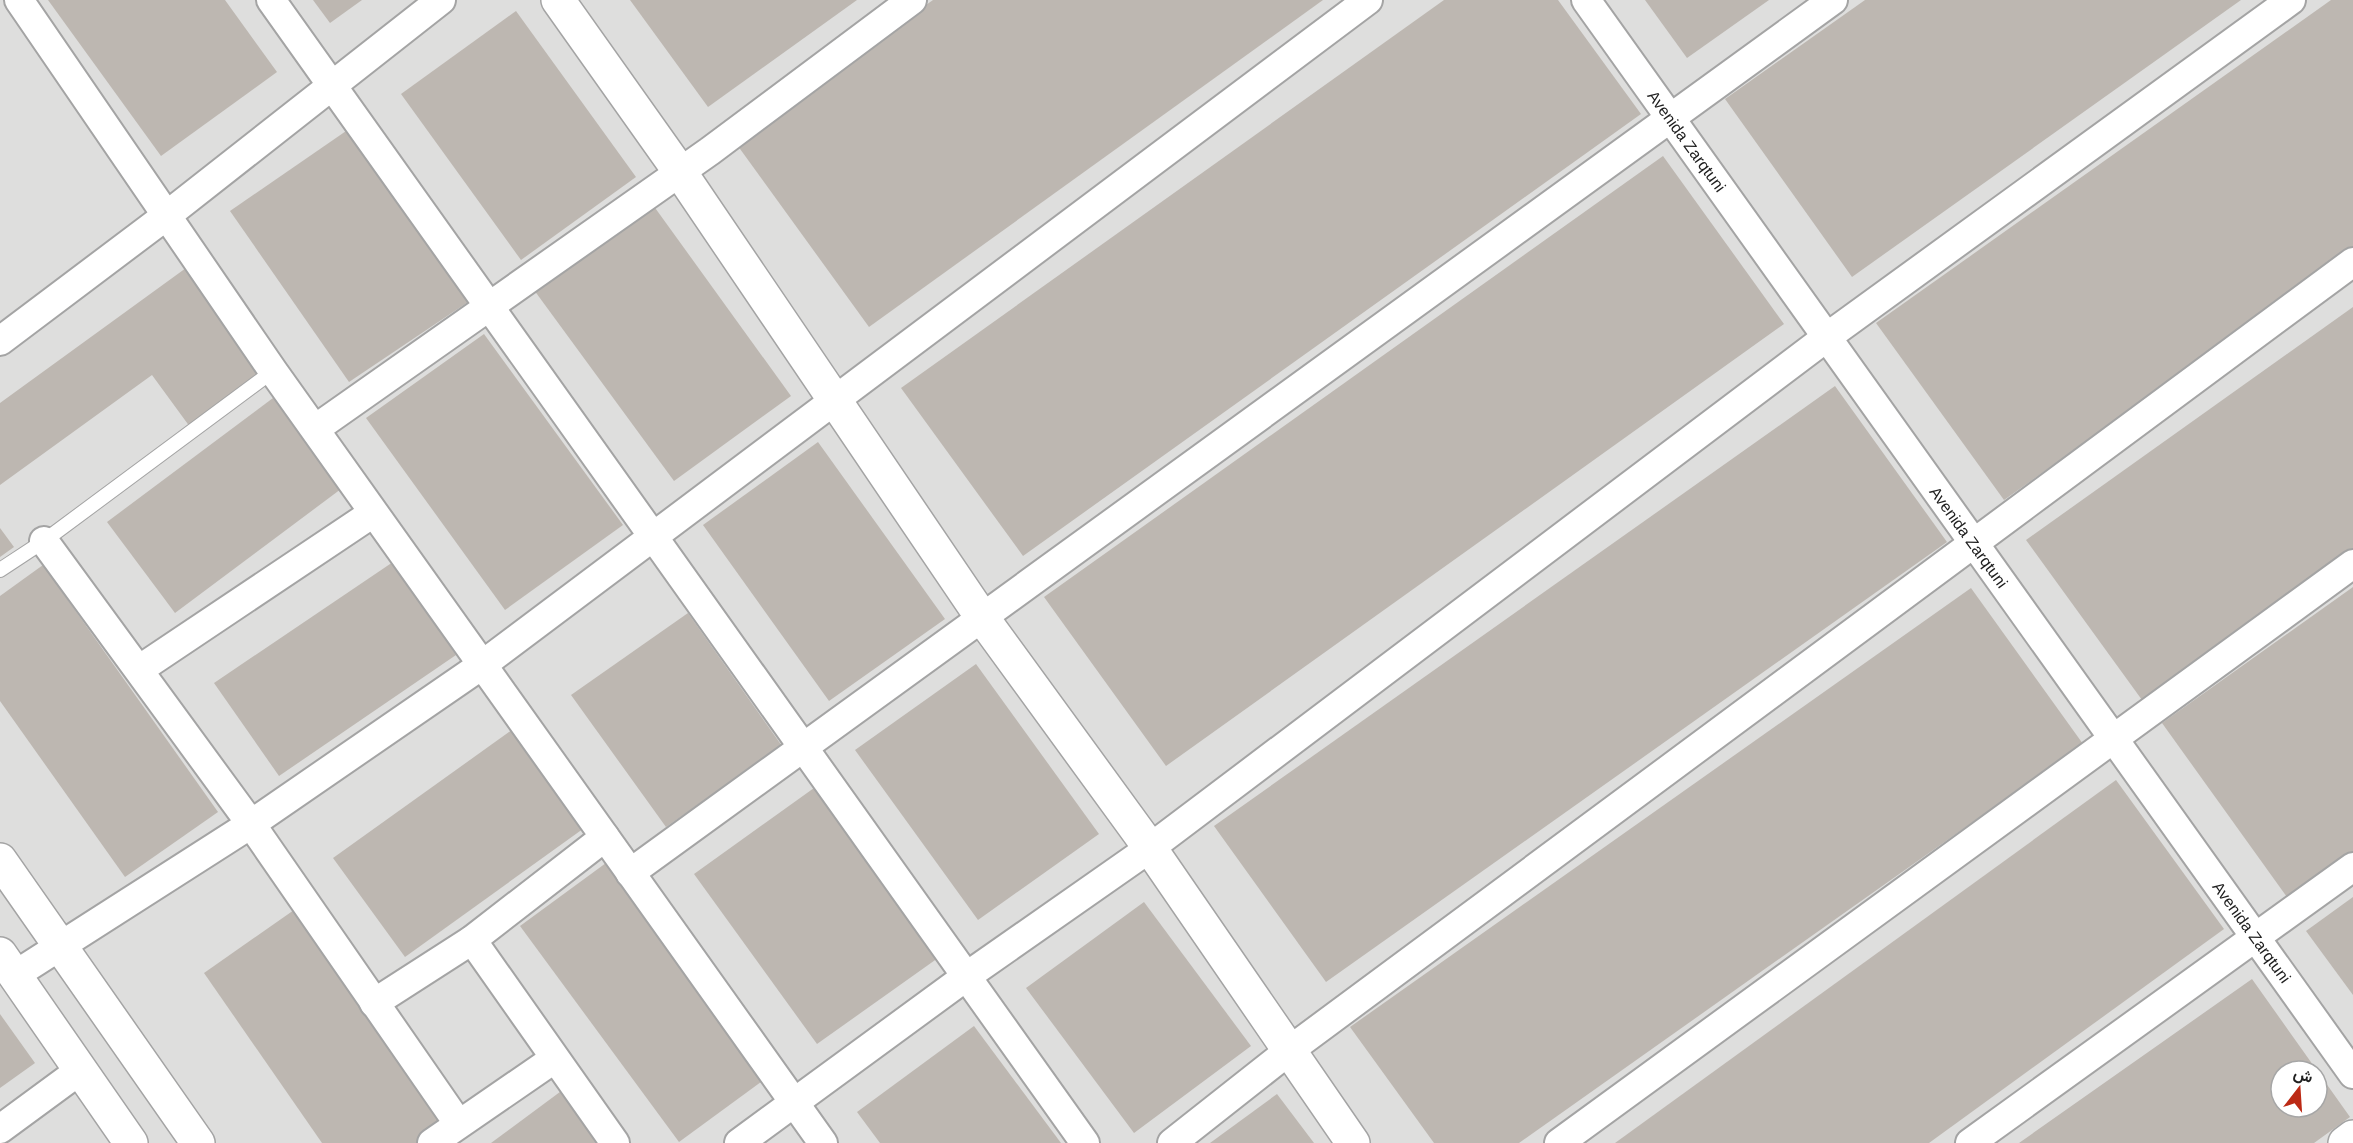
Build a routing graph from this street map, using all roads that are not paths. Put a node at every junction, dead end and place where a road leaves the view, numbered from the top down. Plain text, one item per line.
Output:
1 (19, 0) edge
2 (271, 0) edge
3 (441, 0) edge
4 (558, 0) edge
5 (912, 0) edge
6 (1368, 0) edge
7 (1586, 0) edge
8 (1833, 0) edge
9 (2291, 0) edge
10 (331, 84) junction
11 (1671, 119) junction
12 (680, 172) junction
13 (166, 216) junction
14 (2353, 262) edge
15 (490, 307) junction
16 (1827, 337) junction
17 (0, 341) edge
18 (273, 371) junction
19 (834, 400) junction
20 (315, 429) junction
21 (373, 513) junction
22 (654, 537) junction
23 (44, 541) junction
24 (1973, 543) junction
25 (2353, 564) edge
26 (0, 570) edge
27 (981, 616) junction
28 (482, 665) junction
29 (140, 669) junction
30 (2114, 739) junction
31 (802, 746) junction
32 (250, 824) junction
33 (606, 837) junction
34 (1150, 848) junction
35 (0, 860) edge
36 (2353, 867) edge
37 (630, 873) junction
38 (2254, 936) junction
39 (472, 939) junction
40 (58, 946) junction
41 (8, 964) edge
42 (966, 976) junction
43 (374, 1003) junction
44 (1290, 1050) junction
45 (554, 1059) junction
46 (79, 1071) junction
47 (2353, 1074) edge
48 (795, 1104) junction
49 (458, 1123) junction
50 (0, 1128) edge
51 (2353, 1137) edge
52 (130, 1143) edge
53 (198, 1143) edge
54 (432, 1143) edge
55 (615, 1143) edge
56 (739, 1143) edge
57 (823, 1143) edge
58 (1085, 1143) edge
59 (1172, 1143) edge
60 (1353, 1143) edge
61 (1559, 1143) edge
62 (1971, 1143) edge
63 (2345, 1143) edge

1 - 13 street
2 - 10 street
3 - 10 street
4 - 12 street
5 - 12 street
6 - 19 street
7 - 11 street, Avenida Zarqtuni
8 - 11 street
9 - 16 street
10 - 13 street
10 - 15 street
11 - 16 street, Avenida Zarqtuni
11 - 27 street
12 - 15 street
12 - 19 street
13 - 17 street
13 - 18 street
14 - 24 street
15 - 20 street
15 - 22 street
16 - 24 street, Avenida Zarqtuni
16 - 34 street
18 - 20 street
18 - 23 lane
19 - 22 street
19 - 27 street
20 - 21 street
21 - 28 street
21 - 29 street
22 - 28 street
22 - 31 street
23 - 26 lane
23 - 29 street
24 - 30 street, Avenida Zarqtuni
24 - 44 street
25 - 30 street
27 - 31 street
27 - 34 street
28 - 32 street
28 - 33 street
29 - 32 street
30 - 38 street, Avenida Zarqtuni
30 - 61 street
31 - 37 street
31 - 42 street
32 - 40 street
32 - 43 street
33 - 37 street
33 - 39 street
34 - 42 street
34 - 44 street
35 - 40 street
36 - 38 street
37 - 48 street
38 - 47 street, Avenida Zarqtuni
38 - 62 street
39 - 43 street
39 - 45 street
40 - 41 street
40 - 53 street
41 - 46 street
42 - 48 street
42 - 58 street
43 - 49 street
44 - 59 street
44 - 60 street
45 - 49 street
45 - 55 street
46 - 50 street
46 - 52 street
48 - 56 street
48 - 57 street
49 - 54 street
51 - 63 street

